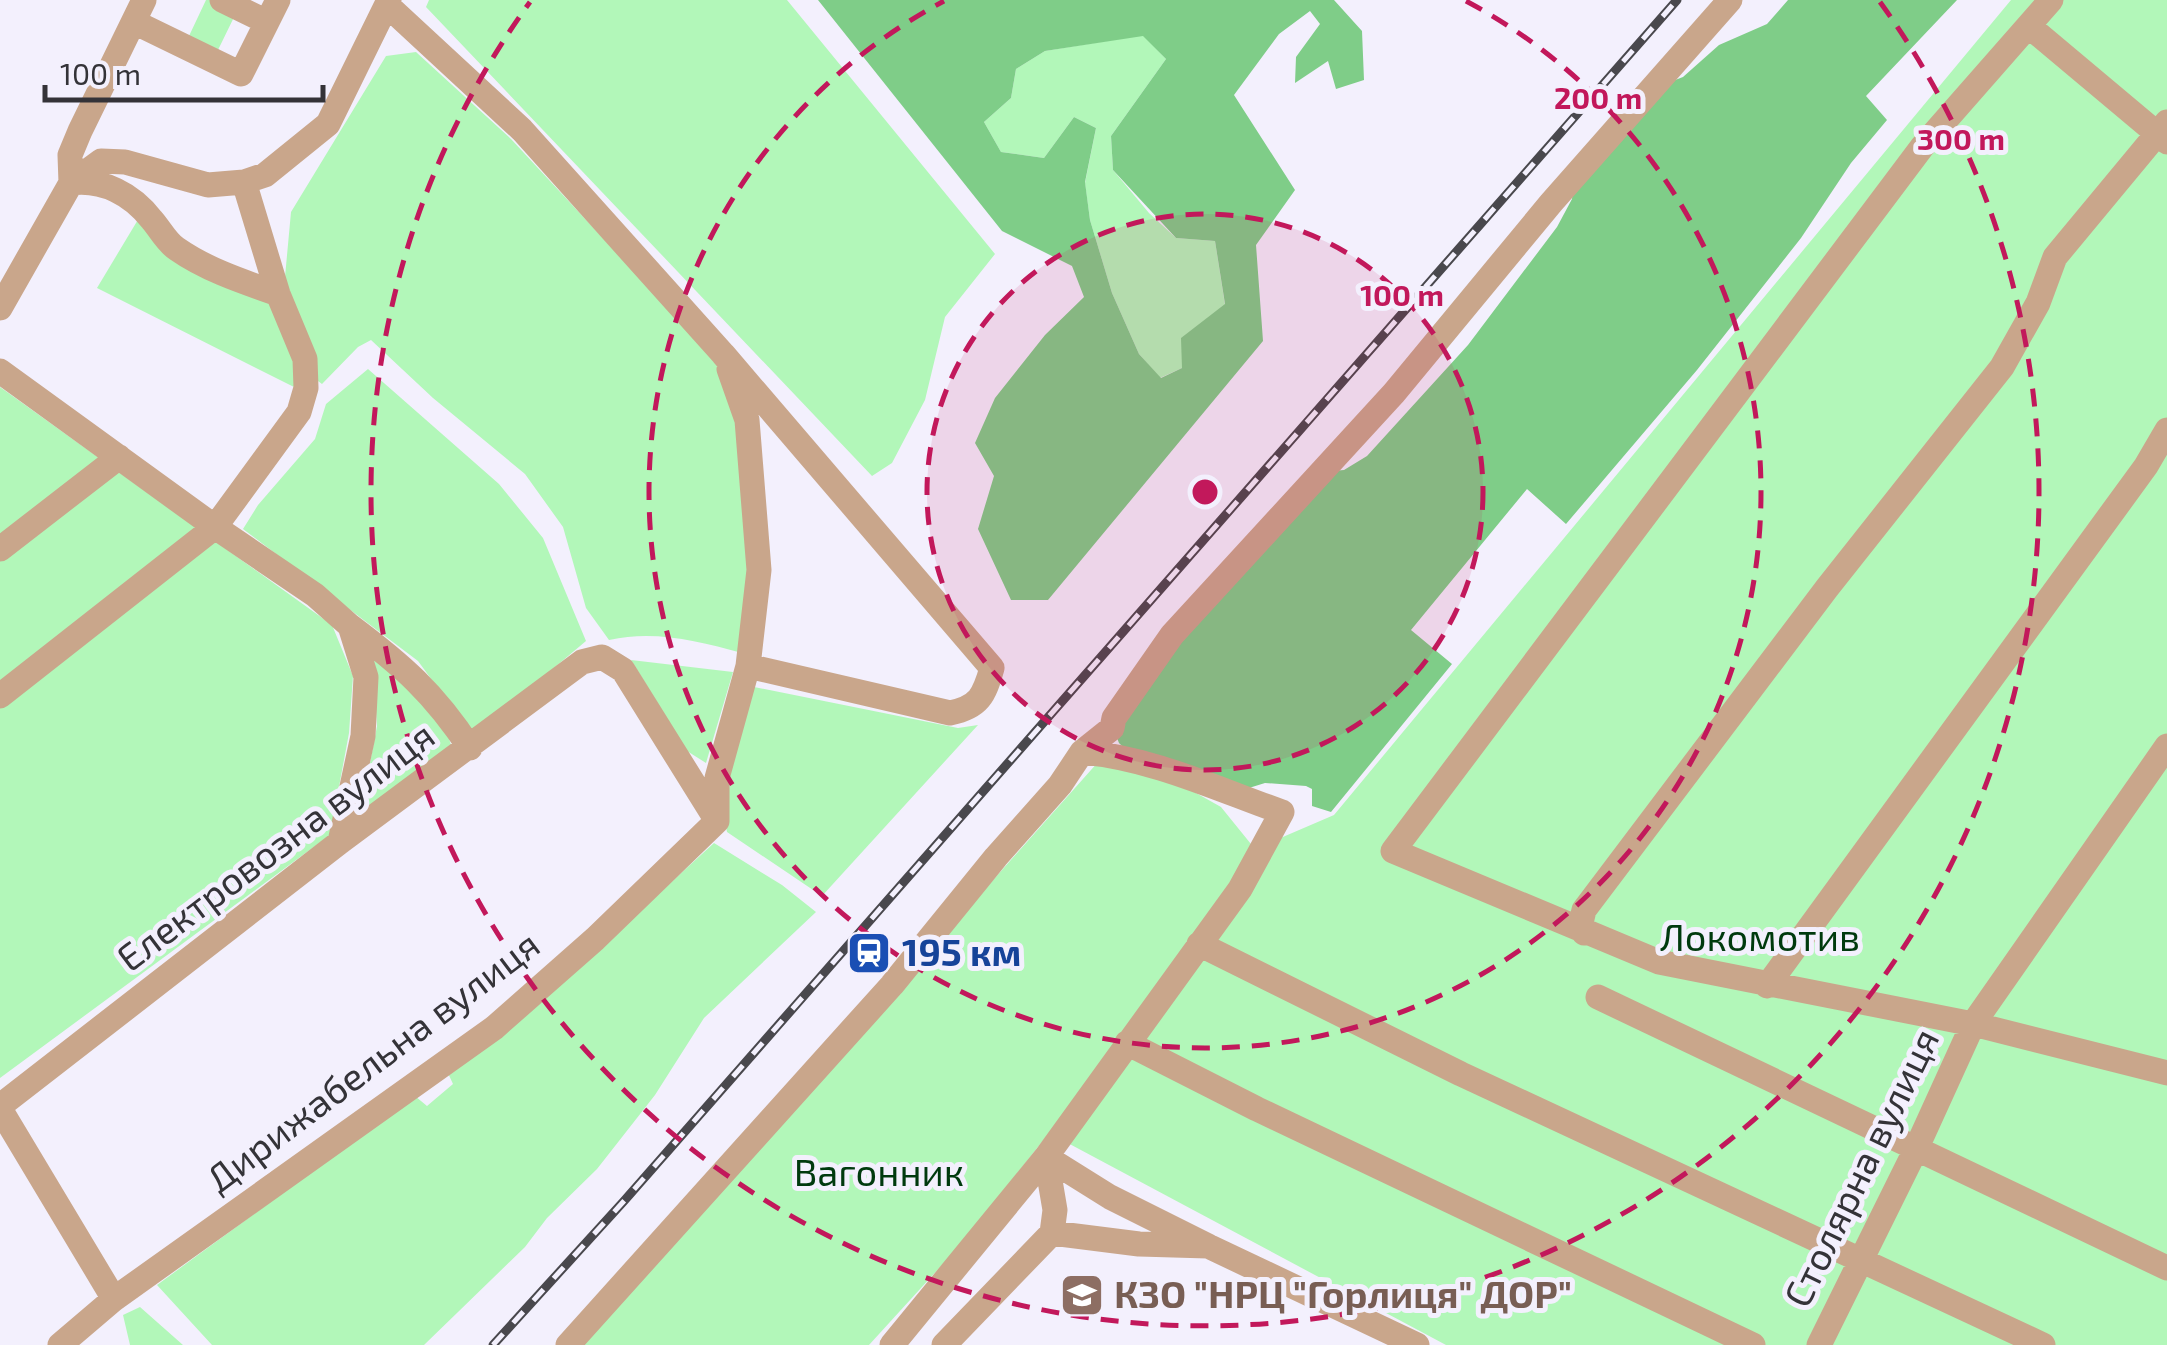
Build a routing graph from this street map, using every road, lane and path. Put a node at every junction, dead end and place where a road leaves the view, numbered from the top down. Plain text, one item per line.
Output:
1 (222, 0) edge
2 (1730, 0) edge
3 (2051, 0) edge
4 (388, 2) edge
5 (139, 11) edge
6 (272, 11) edge
7 (2030, 27) junction
8 (2164, 133) edge
9 (244, 182) junction
10 (71, 183) junction
11 (278, 294) junction
12 (0, 308) edge
13 (724, 354) junction
14 (0, 371) edge
15 (2167, 430) edge
16 (119, 457) junction
17 (215, 527) junction
18 (0, 549) edge
19 (350, 626) junction
20 (748, 666) junction
21 (0, 696) edge
22 (2167, 746) edge
23 (470, 748) junction
24 (1082, 752) junction
25 (717, 820) junction
26 (340, 842) junction
27 (1584, 933) junction
28 (1198, 944) junction
29 (1767, 986) junction
30 (1598, 997) dead end
31 (1973, 1024) junction
32 (1127, 1043) junction
33 (2166, 1071) edge
34 (0, 1108) edge
35 (1917, 1147) junction
36 (1046, 1157) junction
37 (1052, 1234) junction
38 (1208, 1246) junction
39 (1862, 1258) junction
40 (2167, 1268) edge
41 (114, 1300) junction
42 (60, 1345) edge
43 (568, 1345) edge
44 (892, 1345) edge
45 (944, 1345) edge
46 (1417, 1345) edge
47 (1752, 1345) edge
48 (1819, 1345) edge
49 (2043, 1345) edge

1 - 6 street
2 - 24 street
3 - 7 street
4 - 9 street
4 - 13 street
5 - 6 street
5 - 10 street
7 - 8 street
7 - 27 street
8 - 27 street
9 - 10 street
9 - 11 street
10 - 11 street
10 - 12 street
11 - 17 street
13 - 20 street
13 - 20 street
14 - 16 street
15 - 29 street
16 - 17 street
16 - 18 street
17 - 19 street
17 - 21 street
19 - 23 street
19 - 26 street
20 - 25 street
22 - 31 street, Столярна вулиця
23 - 25 street, Електровозна вулиця
23 - 26 street, Електровозна вулиця
24 - 28 street
24 - 43 street
25 - 41 street, Дирижабельна вулиця
26 - 34 street, Електровозна вулиця
27 - 29 street
28 - 32 street
28 - 39 street
29 - 31 street
30 - 35 street
31 - 33 street
31 - 35 street, Столярна вулиця
32 - 36 street
32 - 47 street
34 - 41 street
35 - 39 street, Столярна вулиця
35 - 40 street
36 - 37 street
36 - 38 street
36 - 44 street
37 - 38 street
37 - 45 street
38 - 46 street
39 - 48 street, Столярна вулиця
39 - 49 street
41 - 42 street, Дирижабельна вулиця

